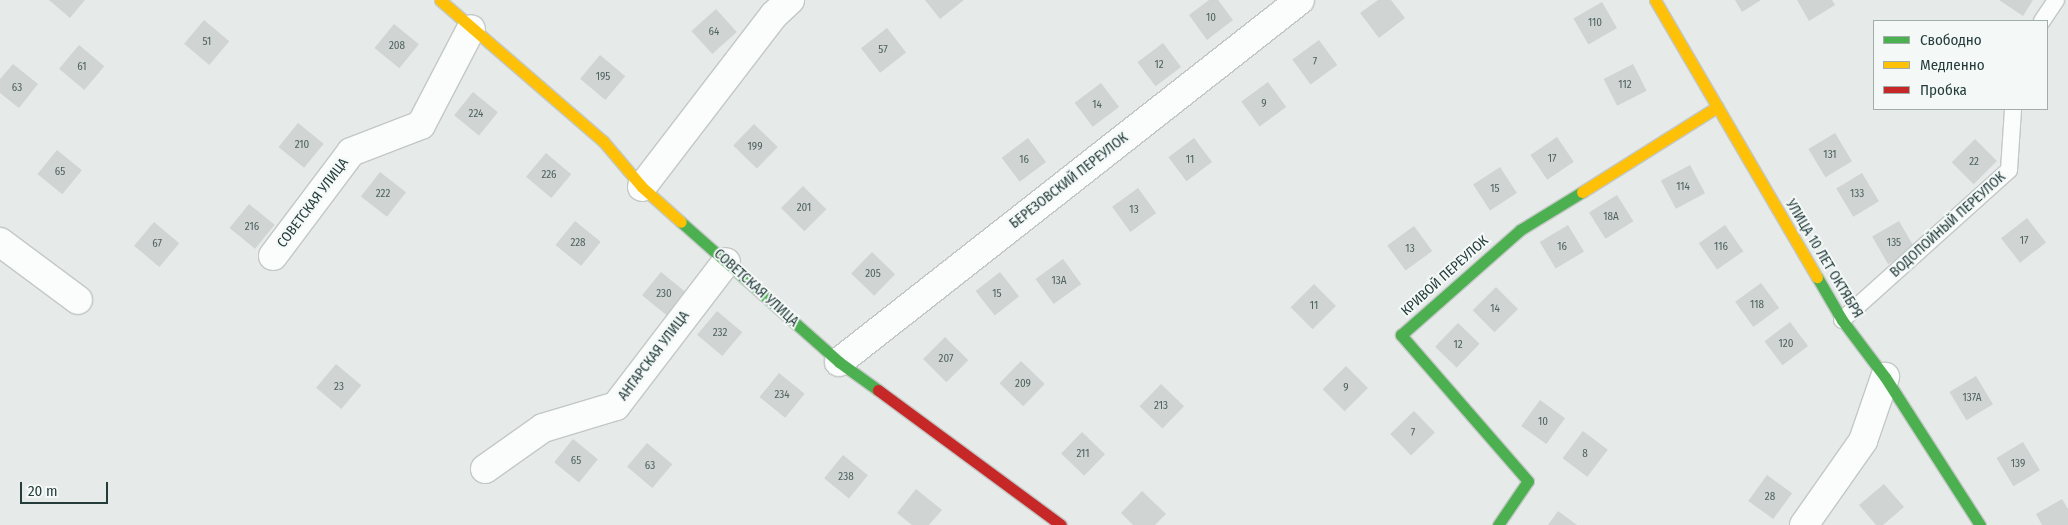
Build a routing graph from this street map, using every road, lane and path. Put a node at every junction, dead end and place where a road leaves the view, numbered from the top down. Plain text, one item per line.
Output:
1 (440, 0) edge
2 (790, 0) edge
3 (1300, 0) edge
4 (1655, 0) edge
5 (2056, 0) edge
6 (2043, 20) edge
7 (471, 29) junction
8 (1717, 107) junction
9 (2013, 110) edge
10 (642, 187) junction
11 (0, 242) edge
12 (273, 256) dead end
13 (726, 262) junction
14 (78, 300) dead end
15 (1842, 320) junction
16 (839, 362) junction
17 (1886, 377) junction
18 (485, 469) dead end
19 (1061, 525) edge
20 (1498, 525) edge
21 (1804, 525) edge
22 (1980, 525) edge

1 - 7 street, СОВЕТСКАЯ УЛИЦА
2 - 10 street
3 - 16 street, БЕРЕЗОВСКИЙ ПЕРЕУЛОК
4 - 8 street, УЛИЦА 10 ЛЕТ ОКТЯБРЯ
5 - 6 lane
7 - 10 street, СОВЕТСКАЯ УЛИЦА
7 - 12 street, СОВЕТСКАЯ УЛИЦА
8 - 15 street, УЛИЦА 10 ЛЕТ ОКТЯБРЯ
8 - 20 street, КРИВОЙ ПЕРЕУЛОК
9 - 15 lane, ВОДОПОЙНЫЙ ПЕРЕУЛОК
10 - 13 street, СОВЕТСКАЯ УЛИЦА
11 - 14 street
13 - 16 street, СОВЕТСКАЯ УЛИЦА
13 - 18 street, АНГАРСКАЯ УЛИЦА
15 - 17 street, УЛИЦА 10 ЛЕТ ОКТЯБРЯ
16 - 19 street, СОВЕТСКАЯ УЛИЦА
17 - 21 street
17 - 22 street, УЛИЦА 10 ЛЕТ ОКТЯБРЯ

